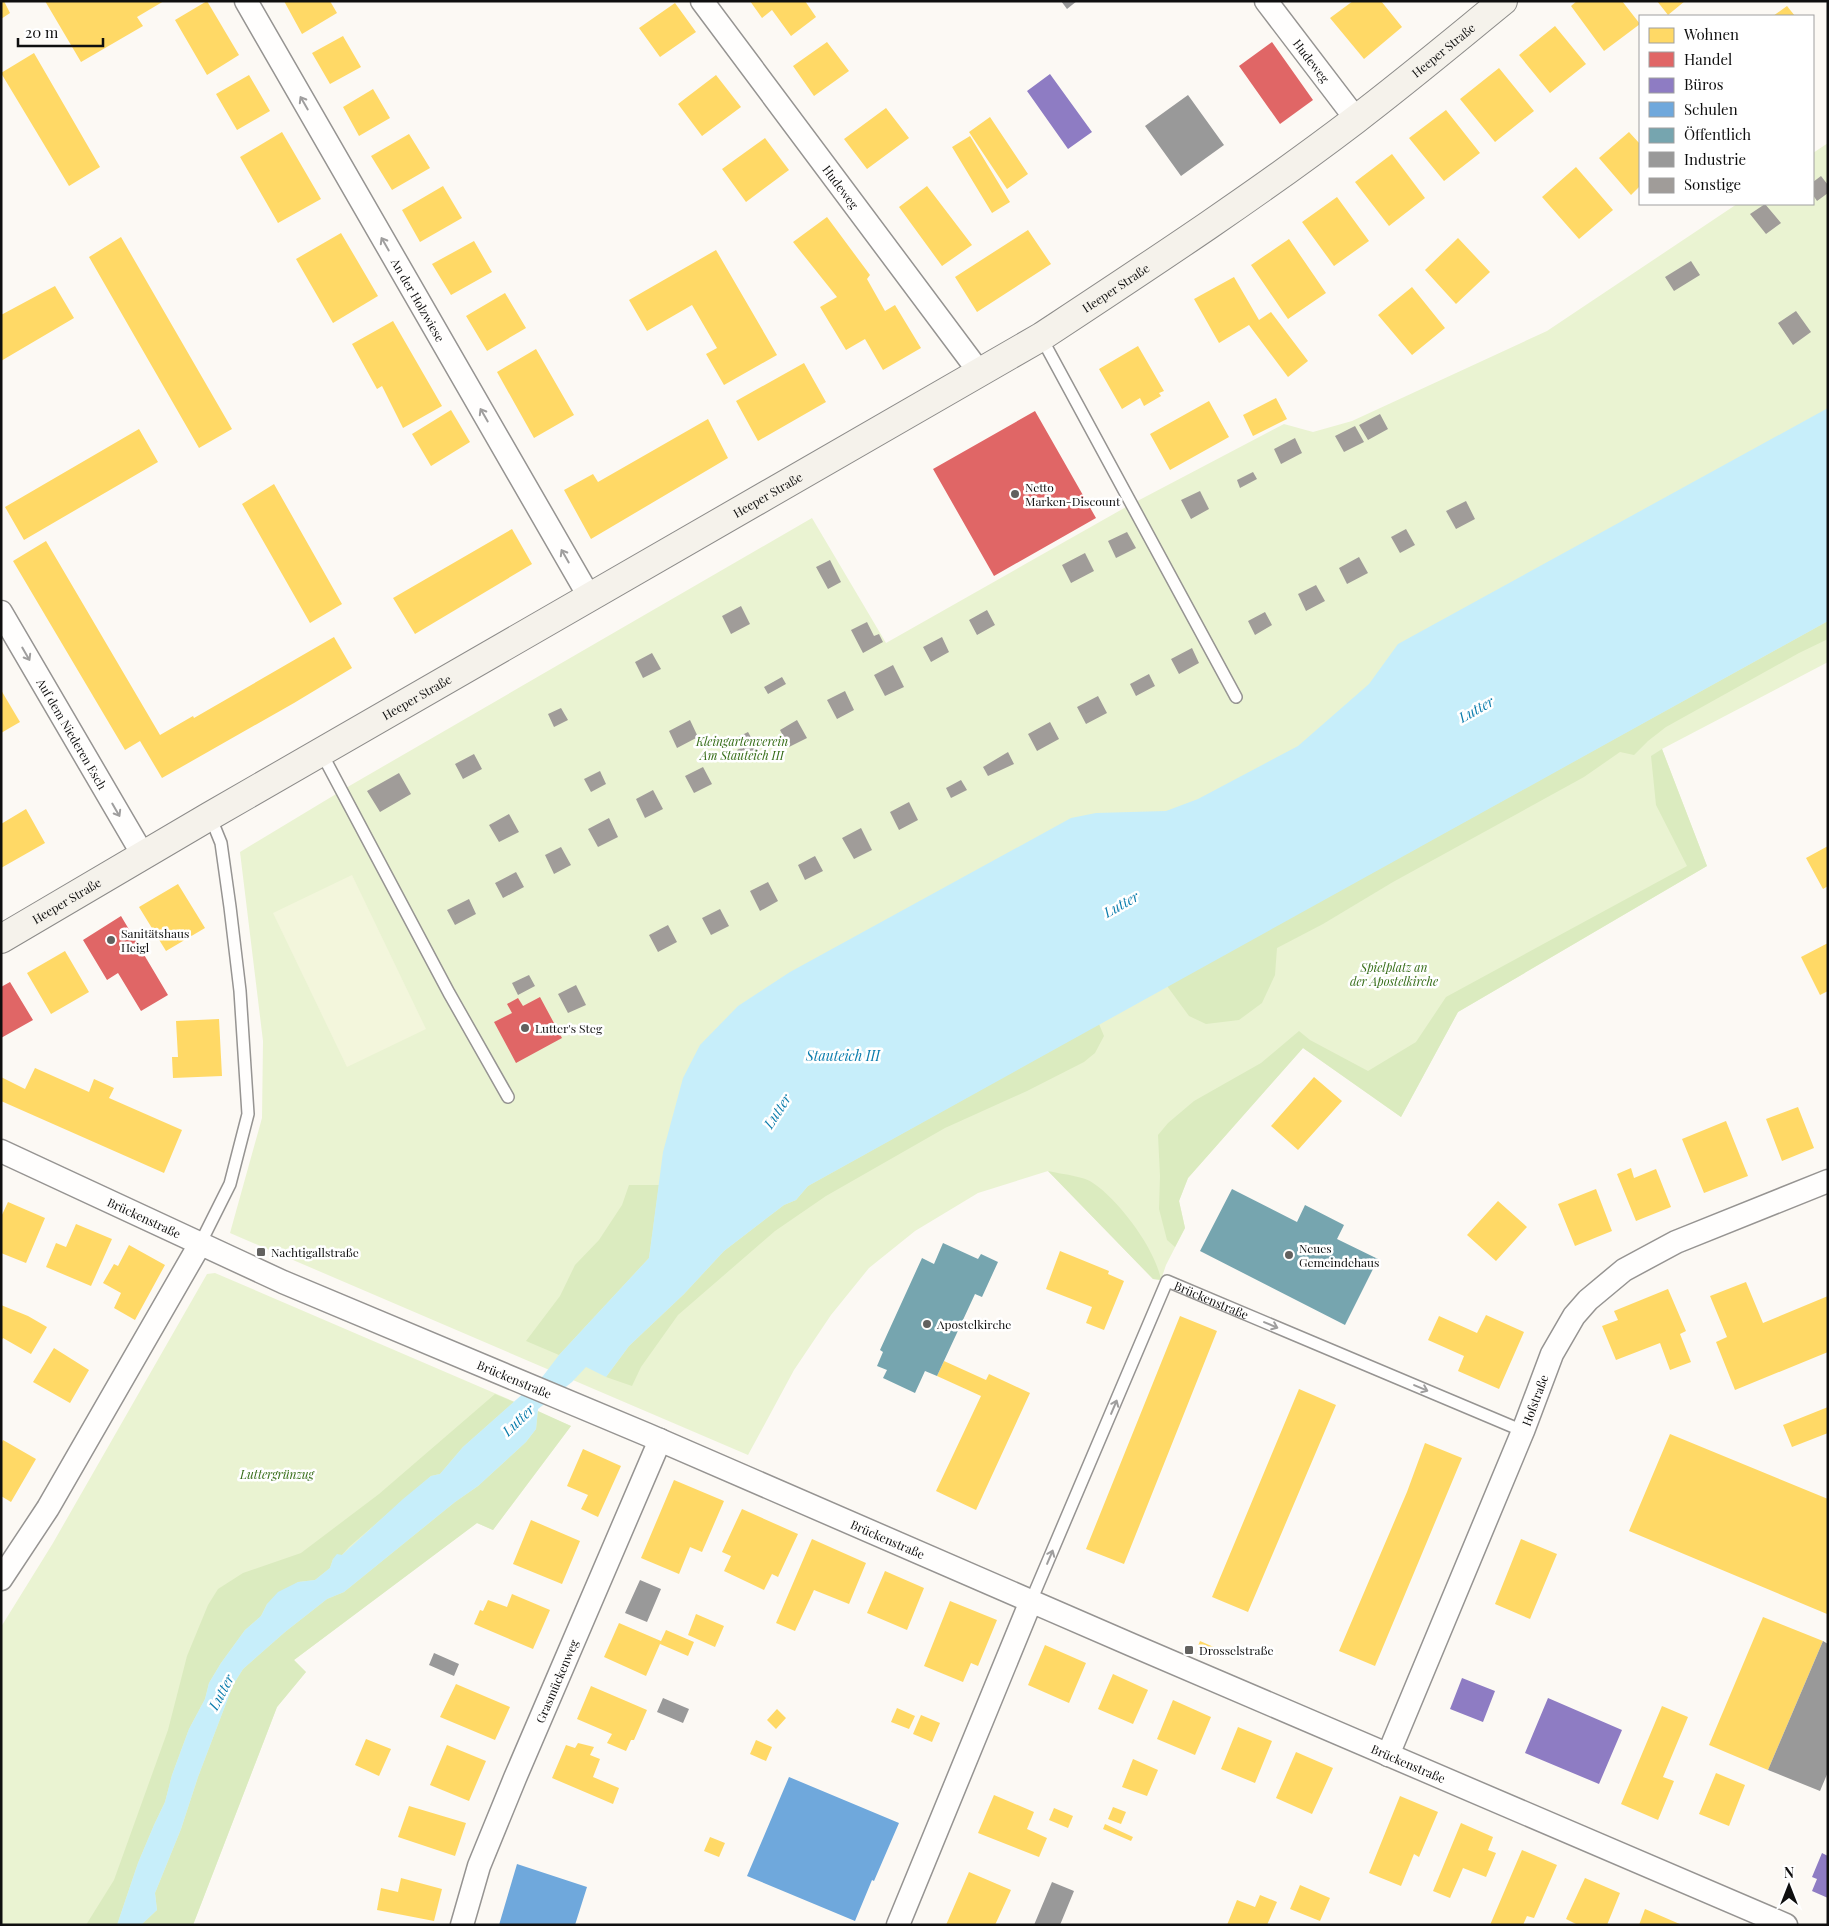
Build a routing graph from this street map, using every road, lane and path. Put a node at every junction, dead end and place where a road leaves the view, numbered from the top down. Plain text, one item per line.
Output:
1 (246, 1) edge
2 (702, 1) edge
3 (1266, 1) edge
4 (1503, 1) edge
5 (1356, 119) junction
6 (1041, 337) junction
7 (980, 373) junction
8 (590, 598) junction
9 (1, 612) edge
10 (1236, 697) dead end
11 (321, 752) junction
12 (210, 816) junction
13 (143, 855) junction
14 (1, 939) edge
15 (508, 1097) dead end
16 (1, 1151) edge
17 (1828, 1181) edge
18 (200, 1244) junction
19 (1522, 1431) junction
20 (660, 1440) junction
21 (9, 1552) edge
22 (1, 1580) edge
23 (1031, 1601) junction
24 (1388, 1755) junction
25 (462, 1925) edge
26 (898, 1925) edge
27 (1786, 1925) edge

8 -> 1 street, An der Holzwiese
2 - 7 street, Hudeweg
3 - 5 street, Hudeweg
4 - 5 main road, Heeper Straße
5 - 6 main road, Heeper Straße
6 - 7 main road, Heeper Straße
6 - 10 lane
7 - 8 main road, Heeper Straße
8 - 11 main road, Heeper Straße
9 -> 13 street, Auf dem Niederen Esch
11 - 12 main road, Heeper Straße
11 - 15 lane
12 - 13 main road, Heeper Straße
12 - 18 lane
13 - 14 main road, Heeper Straße
16 - 18 street, Brückenstraße
17 - 19 street, Hofstraße
18 - 20 street, Brückenstraße
18 - 21 street
23 -> 19 lane, Brückenstraße
19 - 24 street, Hofstraße
20 - 23 street, Brückenstraße
20 - 25 street, Grasmückenweg
21 - 22 street
23 - 24 street, Brückenstraße
23 - 26 street
24 - 27 street, Brückenstraße

